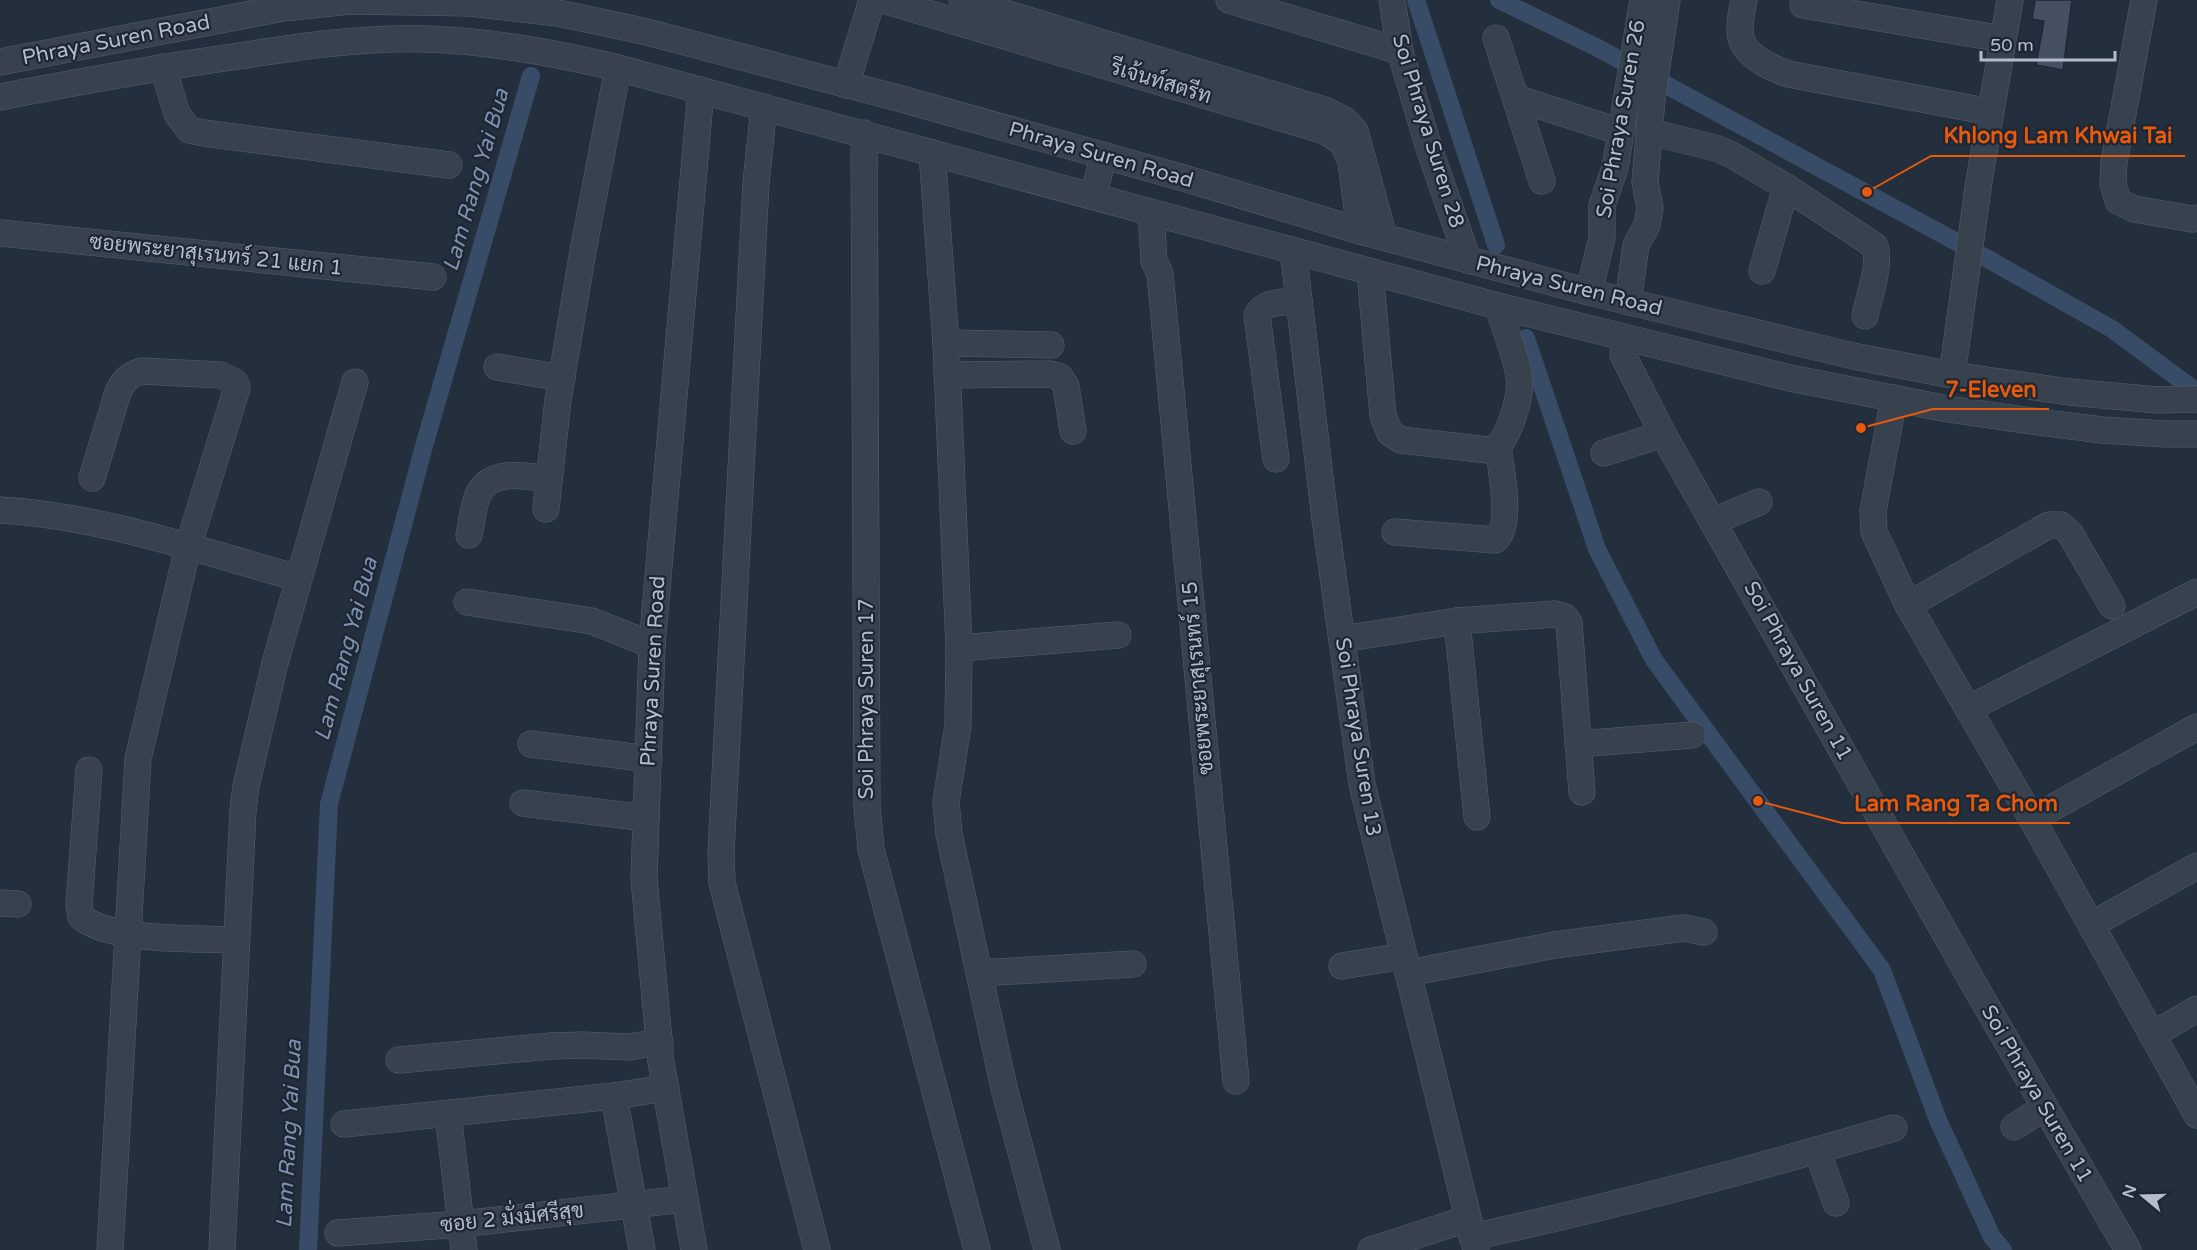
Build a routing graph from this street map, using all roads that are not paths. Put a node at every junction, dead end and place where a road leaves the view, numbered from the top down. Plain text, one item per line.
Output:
1 (962, 0) edge
2 (1229, 0) edge
3 (1392, 0) edge
4 (1643, 0) edge
5 (1667, 0) edge
6 (1744, 0) edge
7 (2010, 0) edge
8 (2144, 0) edge
9 (416, 1) edge
10 (470, 1) edge
11 (882, 1) edge
12 (507, 3) edge
13 (1803, 5) dead end
14 (1496, 38) dead end
15 (2003, 39) junction
16 (1400, 51) junction
17 (0, 62) edge
18 (163, 67) junction
19 (618, 68) junction
20 (853, 86) junction
21 (701, 90) junction
22 (0, 97) edge
23 (1516, 98) junction
24 (764, 107) junction
25 (1991, 112) junction
26 (1621, 132) junction
27 (1650, 132) junction
28 (864, 133) junction
29 (932, 153) junction
30 (1104, 155) junction
31 (449, 165) dead end
32 (1542, 181) dead end
33 (1786, 187) junction
34 (1093, 196) junction
35 (1158, 214) junction
36 (2197, 218) edge
37 (0, 233) edge
38 (1372, 234) junction
39 (1602, 238) junction
40 (1636, 245) junction
41 (1293, 250) junction
42 (1468, 260) junction
43 (1762, 271) dead end
44 (1370, 272) junction
45 (432, 277) dead end
46 (1589, 292) junction
47 (1299, 302) junction
48 (1628, 302) junction
49 (1498, 306) junction
50 (1865, 316) dead end
51 (1625, 338) junction
52 (946, 343) junction
53 (1051, 345) dead end
54 (497, 367) dead end
55 (948, 375) junction
56 (1952, 375) junction
57 (562, 378) junction
58 (355, 382) dead end
59 (1894, 398) junction
60 (2197, 399) edge
61 (1073, 431) dead end
62 (1663, 434) junction
63 (2197, 434) edge
64 (1498, 447) junction
65 (1604, 453) dead end
66 (1276, 459) dead end
67 (92, 478) dead end
68 (549, 479) junction
69 (1759, 502) dead end
70 (546, 509) dead end
71 (0, 510) edge
72 (1714, 521) junction
73 (1395, 532) dead end
74 (469, 535) dead end
75 (188, 547) junction
76 (298, 578) junction
77 (2197, 592) edge
78 (467, 603) dead end
79 (1908, 605) junction
80 (2112, 606) dead end
81 (1457, 621) junction
82 (1119, 635) dead end
83 (1342, 639) junction
84 (651, 645) junction
85 (959, 648) junction
86 (1968, 710) junction
87 (2197, 727) edge
88 (1692, 735) dead end
89 (531, 744) dead end
90 (1578, 744) junction
91 (649, 759) junction
92 (89, 770) dead end
93 (1582, 792) dead end
94 (523, 803) dead end
95 (1477, 817) dead end
96 (646, 818) junction
97 (2032, 819) junction
98 (2197, 866) edge
99 (2091, 925) junction
100 (1704, 932) dead end
101 (127, 934) junction
102 (236, 940) junction
103 (1133, 964) dead end
104 (1406, 965) junction
105 (1342, 966) dead end
106 (980, 973) junction
107 (2197, 1009) edge
108 (2151, 1035) junction
109 (660, 1042) junction
110 (399, 1060) dead end
111 (1236, 1081) dead end
112 (666, 1088) junction
113 (614, 1096) junction
114 (2045, 1107) junction
115 (448, 1114) junction
116 (2197, 1115) edge
117 (344, 1124) dead end
118 (2014, 1127) dead end
119 (1894, 1128) dead end
120 (1817, 1150) junction
121 (685, 1199) junction
122 (1836, 1203) dead end
123 (634, 1206) junction
124 (461, 1224) junction
125 (338, 1233) dead end
126 (1472, 1236) edge
127 (110, 1248) edge
128 (222, 1250) edge
129 (465, 1250) edge
130 (642, 1250) edge
131 (694, 1250) edge
132 (817, 1250) edge
133 (977, 1250) edge
134 (1047, 1250) edge
135 (1371, 1250) edge
136 (2128, 1250) edge

1 - 38 street, รีเจ้นท์สตรีท
2 - 16 street
3 - 16 street, Soi Phraya Suren 28
4 - 26 street, Soi Phraya Suren 26
5 - 27 street, Soi Phraya Suren 26
6 - 25 street
7 - 15 street
8 - 36 street
9 - 10 street, Phraya Suren Road
9 - 17 street, Phraya Suren Road
10 - 12 street, Phraya Suren Road
11 - 20 street, รีเจ้นท์สตรีท
11 - 38 street, รีเจ้นท์สตรีท
12 - 20 street, Phraya Suren Road
13 - 15 street
14 - 23 street
15 - 25 street
16 - 42 street, Soi Phraya Suren 28
18 - 19 street, Phraya Suren Road
18 - 22 street, Phraya Suren Road
18 - 31 street
19 - 21 street, Phraya Suren Road
19 - 57 street
20 - 30 street, Phraya Suren Road
21 - 24 street, Phraya Suren Road
21 - 84 street, Phraya Suren Road
23 - 26 street
23 - 32 street
24 - 28 street, Phraya Suren Road
24 - 132 street
25 - 56 street
26 - 39 street, Soi Phraya Suren 26
27 - 33 street
27 - 40 street, Soi Phraya Suren 26
28 - 29 street, Phraya Suren Road
28 - 133 street, Soi Phraya Suren 17
29 - 34 street, Phraya Suren Road
29 - 52 street
30 - 34 street
30 - 38 street, Phraya Suren Road
33 - 43 street
33 - 50 street
34 - 35 street, Phraya Suren Road
35 - 41 street, Phraya Suren Road
35 - 111 street, ซอยพระยาสุเรนทร์ 15
37 - 45 street, ซอยพระยาสุเรนทร์ 21 แยก 1
38 - 42 street, Phraya Suren Road
39 - 40 street, Soi Phraya Suren 26
39 - 46 street, Soi Phraya Suren 26
40 - 48 street, Soi Phraya Suren 26
41 - 44 street, Phraya Suren Road
41 - 47 street, Soi Phraya Suren 13
42 - 46 street, Phraya Suren Road
44 - 49 street, Phraya Suren Road
44 - 64 street
46 - 48 street, Phraya Suren Road
47 - 66 street
47 - 83 street, Soi Phraya Suren 13
48 - 56 street, Phraya Suren Road
49 - 51 street, Phraya Suren Road
49 - 64 street
51 - 59 street, Phraya Suren Road
51 - 62 street, Soi Phraya Suren 11
52 - 53 street
52 - 55 street
54 - 57 street
55 - 61 street
55 - 85 street
56 - 60 street, Phraya Suren Road
57 - 68 street
58 - 76 street
59 - 63 street, Phraya Suren Road
59 - 79 street
62 - 65 street
62 - 72 street, Soi Phraya Suren 11
64 - 73 street
67 - 75 street
68 - 70 street
68 - 74 street
69 - 72 street
71 - 75 street
72 - 114 street, Soi Phraya Suren 11
75 - 76 street
75 - 101 street
76 - 102 street
77 - 86 street
78 - 84 street
79 - 80 street
79 - 86 street
81 - 83 street
81 - 90 street
81 - 95 street
82 - 85 street
83 - 104 street, Soi Phraya Suren 13
84 - 91 street, Phraya Suren Road
85 - 106 street
86 - 97 street
87 - 97 street
88 - 90 street
89 - 91 street
90 - 93 street
91 - 96 street, Phraya Suren Road
92 - 101 street
94 - 96 street
96 - 109 street, Phraya Suren Road
97 - 99 street
98 - 99 street
99 - 108 street
100 - 104 street
101 - 102 street
101 - 127 street
102 - 128 street
103 - 106 street
104 - 105 street
104 - 126 street, Soi Phraya Suren 13
106 - 134 street
107 - 108 street
108 - 116 street
109 - 110 street
109 - 112 street, Phraya Suren Road
112 - 113 street
112 - 121 street, Phraya Suren Road
113 - 115 street
113 - 123 street
114 - 118 street
114 - 136 street, Soi Phraya Suren 11
115 - 117 street
115 - 124 street
119 - 120 street
120 - 122 street
120 - 126 street
121 - 123 street, ซอย 2 มั่งมีศรีสุข
121 - 131 street, Phraya Suren Road
123 - 124 street, ซอย 2 มั่งมีศรีสุข
123 - 130 street
124 - 125 street, ซอย 2 มั่งมีศรีสุข
124 - 129 street
126 - 135 street

